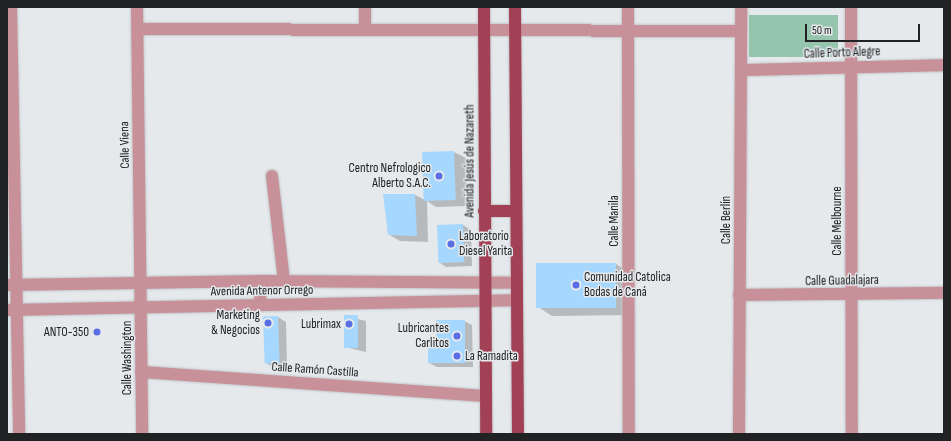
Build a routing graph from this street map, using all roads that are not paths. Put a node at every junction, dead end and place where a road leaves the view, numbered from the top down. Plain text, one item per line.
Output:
1 (12, 7) edge
2 (138, 7) edge
3 (365, 7) edge
4 (484, 7) edge
5 (515, 7) edge
6 (628, 7) edge
7 (741, 7) edge
8 (851, 7) edge
9 (138, 29) junction
10 (364, 30) junction
11 (484, 30) junction
12 (515, 30) junction
13 (628, 30) junction
14 (741, 31) junction
15 (944, 65) edge
16 (851, 66) junction
17 (741, 70) junction
18 (11, 156) edge
19 (272, 176) dead end
20 (484, 211) junction
21 (516, 211) junction
22 (261, 281) junction
23 (284, 281) junction
24 (484, 282) junction
25 (517, 282) junction
26 (141, 283) junction
27 (13, 285) edge
28 (944, 293) edge
29 (739, 295) junction
30 (852, 295) junction
31 (517, 300) junction
32 (484, 301) junction
33 (260, 305) junction
34 (141, 308) junction
35 (13, 310) edge
36 (142, 372) junction
37 (486, 396) junction
38 (19, 434) edge
39 (142, 434) edge
40 (486, 434) edge
41 (518, 434) edge
42 (628, 434) edge
43 (739, 434) edge
44 (852, 434) edge

1 - 18 street
2 - 9 street, Calle Viena
3 - 10 street
4 - 11 main road, Avenida Jesús de Nazareth
5 - 12 main road
6 - 13 street, Calle Manila
7 - 14 street, Calle Berlín
8 - 16 street, Calle Melbourne
9 - 10 street
9 - 26 street, Calle Viena
10 - 11 street
11 - 12 street
11 - 20 main road, Avenida Jesús de Nazareth
12 - 13 street
12 - 21 main road
13 - 14 street
13 - 42 street, Calle Manila
14 - 17 street, Calle Berlín
15 - 16 street, Calle Porto Alegre
16 - 17 street, Calle Porto Alegre
16 - 30 street, Calle Melbourne
17 - 29 street, Calle Berlín
18 - 27 street
19 - 23 street
20 - 21 main road
20 - 24 main road, Avenida Jesús de Nazareth
21 - 25 main road
22 - 23 street, Avenida Antenor Orrego
22 - 26 street, Avenida Antenor Orrego
22 - 33 street
23 - 24 street, Avenida Antenor Orrego
24 - 25 street, Avenida Antenor Orrego
24 - 32 main road, Avenida Jesús de Nazareth
25 - 31 main road
26 - 27 street, Avenida Antenor Orrego
26 - 34 street, Calle Washington
27 - 35 street
28 - 30 street, Calle Guadalajara
29 - 30 street, Calle Guadalajara
29 - 43 street, Calle Berlín
30 - 44 street, Calle Melbourne
31 - 32 street, Avenida Antenor Orrego
31 - 41 main road
32 - 33 street, Avenida Antenor Orrego
32 - 37 main road, Avenida Jesús de Nazareth
33 - 34 street, Avenida Antenor Orrego
34 - 35 street, Avenida Antenor Orrego
34 - 36 street, Calle Washington
35 - 38 street
36 - 37 street, Calle Ramón Castilla
36 - 39 street, Calle Washington
37 - 40 main road, Avenida Jesús de Nazareth

